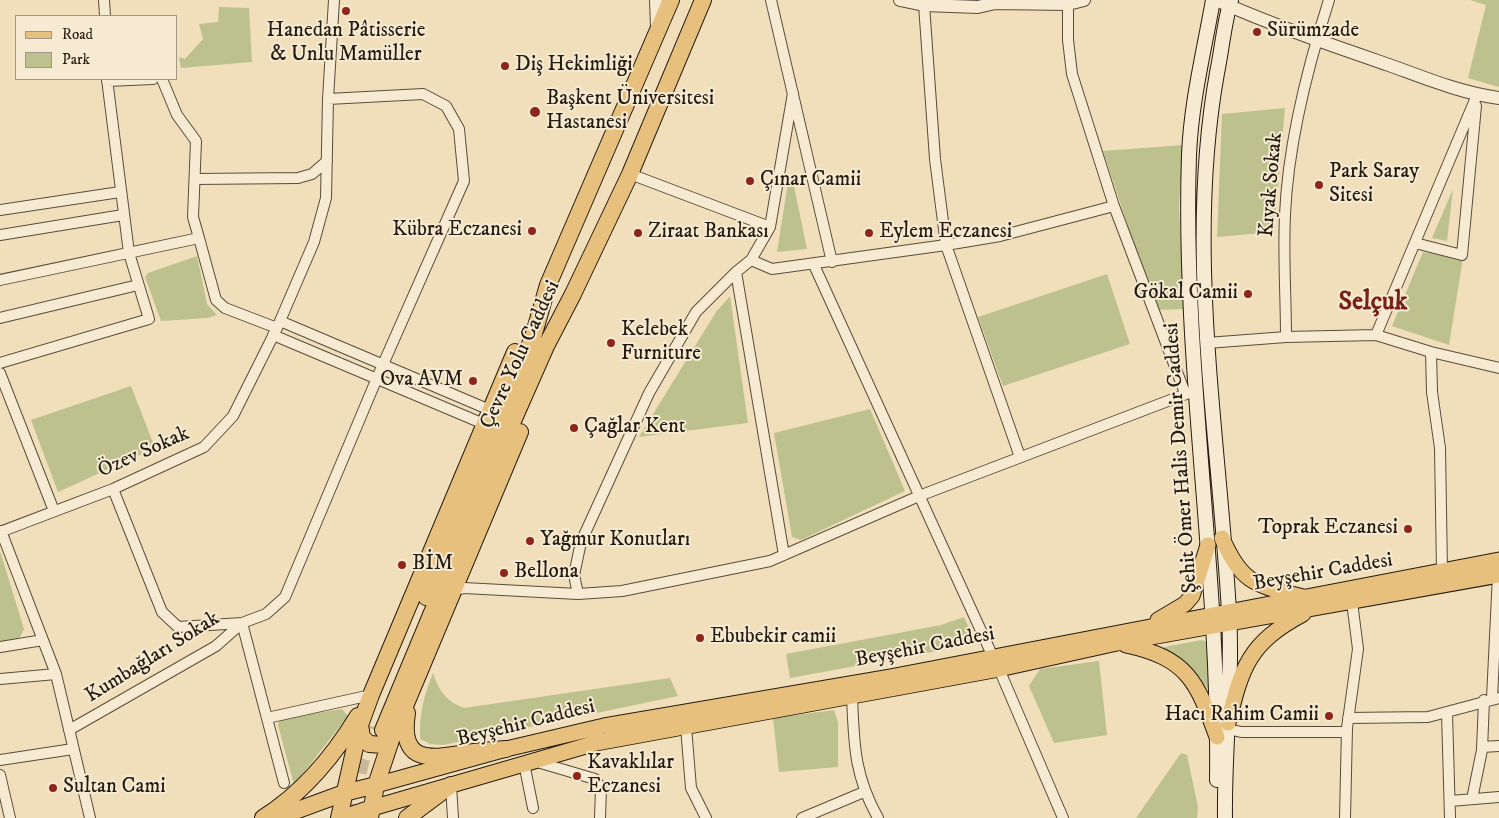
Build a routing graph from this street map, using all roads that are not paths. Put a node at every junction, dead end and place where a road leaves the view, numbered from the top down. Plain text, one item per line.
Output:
1 (104, 0) edge
2 (334, 0) edge
3 (656, 0) edge
4 (671, 0) edge
5 (771, 0) edge
6 (900, 0) edge
7 (1084, 0) edge
8 (1215, 0) edge
9 (1329, 0) edge
10 (990, 2) edge
11 (1230, 3) edge
12 (701, 4) edge
13 (1068, 4) junction
14 (924, 5) junction
15 (104, 15) edge
16 (657, 34) junction
17 (1316, 40) junction
18 (107, 80) edge
19 (162, 80) edge
20 (794, 92) junction
21 (1477, 95) junction
22 (1499, 98) edge
23 (328, 99) junction
24 (327, 161) junction
25 (630, 174) junction
26 (195, 179) junction
27 (120, 192) junction
28 (1114, 206) junction
29 (0, 210) edge
30 (123, 215) junction
31 (770, 227) junction
32 (0, 235) edge
33 (199, 238) junction
34 (1415, 243) junction
35 (946, 246) junction
36 (129, 253) junction
37 (751, 260) junction
38 (832, 262) junction
39 (814, 264) junction
40 (736, 272) junction
41 (0, 280) edge
42 (548, 284) junction
43 (138, 285) junction
44 (573, 294) junction
45 (0, 318) edge
46 (277, 328) junction
47 (1376, 335) junction
48 (1286, 337) junction
49 (1208, 343) junction
50 (1431, 352) junction
51 (0, 363) edge
52 (383, 364) junction
53 (1499, 368) edge
54 (0, 373) edge
55 (377, 378) junction
56 (1190, 392) junction
57 (487, 417) junction
58 (1020, 457) junction
59 (113, 488) junction
60 (919, 496) junction
61 (54, 511) junction
62 (0, 531) edge
63 (1222, 538) junction
64 (1208, 545) junction
65 (784, 555) junction
66 (1499, 570) edge
67 (1442, 571) junction
68 (454, 590) junction
69 (578, 594) junction
70 (1352, 602) junction
71 (1312, 603) junction
72 (1221, 619) junction
73 (242, 623) junction
74 (1149, 626) junction
75 (44, 640) junction
76 (1117, 643) junction
77 (0, 647) edge
78 (996, 663) junction
79 (56, 674) junction
80 (0, 679) edge
81 (416, 681) junction
82 (370, 695) junction
83 (852, 696) junction
84 (1492, 699) edge
85 (1447, 713) junction
86 (267, 718) junction
87 (1348, 718) junction
88 (686, 727) junction
89 (377, 729) junction
90 (69, 730) junction
91 (1224, 730) junction
92 (1346, 732) junction
93 (1499, 746) edge
94 (1482, 747) junction
95 (73, 749) junction
96 (506, 750) junction
97 (0, 760) edge
98 (528, 762) junction
99 (418, 774) junction
100 (0, 775) edge
101 (284, 783) dead end
102 (376, 785) junction
103 (451, 785) junction
104 (864, 792) junction
105 (344, 793) junction
106 (422, 793) junction
107 (1499, 797) edge
108 (1472, 799) junction
109 (1450, 801) junction
110 (533, 808) dead end
111 (371, 813) edge
112 (290, 816) edge
113 (10, 818) edge
114 (90, 818) edge
115 (263, 818) edge
116 (341, 818) edge
117 (408, 818) edge
118 (453, 818) edge
119 (600, 818) edge
120 (706, 818) edge
121 (802, 818) edge
122 (878, 818) edge
123 (1063, 818) edge
124 (1216, 818) edge
125 (1224, 818) edge
126 (1345, 818) edge
127 (1450, 818) edge

1 - 15 street
2 - 23 street, Özev Sokak
3 - 16 street
4 - 16 highway, Çevre Yolu Caddesi
5 - 20 street
6 - 14 street
7 - 13 street
8 - 11 street
8 - 56 main road, Şehit Ömer Halis Demir Caddesi
9 - 17 street, Kıyak Sokak
10 - 13 street
10 - 14 street
11 - 17 street
11 - 49 main road, Şehit Ömer Halis Demir Caddesi
12 - 25 highway, Çevre Yolu Caddesi
13 - 28 street
14 - 35 street
16 - 42 highway, Çevre Yolu Caddesi
17 - 21 street
17 - 48 street, Kıyak Sokak
18 - 27 street
19 - 26 street
20 - 31 street
20 - 38 street
21 - 22 street
21 - 34 street
21 - 34 street
23 - 24 street, Özev Sokak
23 - 52 street
24 - 26 street
24 - 46 street, Özev Sokak
25 - 31 street
25 - 44 highway, Çevre Yolu Caddesi
26 - 33 street
27 - 29 street
27 - 30 street
28 - 35 street
28 - 56 street
30 - 32 street
30 - 36 street
31 - 37 street
33 - 36 street
33 - 46 street
34 - 47 street
35 - 38 street
35 - 58 street
36 - 41 street
36 - 43 street
37 - 39 street
37 - 40 street
38 - 39 street
39 - 60 street
40 - 65 street
40 - 69 street
42 - 57 highway
42 - 89 highway, Çevre Yolu Caddesi
43 - 45 street
43 - 51 street
44 - 68 highway
44 - 89 highway, Çevre Yolu Caddesi
46 - 52 street
46 - 55 street
46 - 59 street, Özev Sokak
47 - 48 street
47 - 50 street
48 - 49 street
49 - 63 main road, Şehit Ömer Halis Demir Caddesi
50 - 53 street
50 - 67 street
52 - 55 street
52 - 57 street
54 - 61 street
55 - 57 street
55 - 73 street
56 - 58 street
56 - 64 main road, Şehit Ömer Halis Demir Caddesi
57 - 82 highway
58 - 60 street
59 - 61 street, Özev Sokak
59 - 73 street
60 - 65 street
60 - 78 street
61 - 62 street, Özev Sokak
62 - 75 street, Özev Sokak
63 - 71 main road
63 - 72 main road, Şehit Ömer Halis Demir Caddesi
64 - 72 main road, Şehit Ömer Halis Demir Caddesi
64 - 74 main road
65 - 69 street
66 - 67 main road, Beyşehir Caddesi
66 - 70 main road, Beyşehir Caddesi
66 - 84 street
67 - 71 main road, Beyşehir Caddesi
68 - 69 street
68 - 81 highway
70 - 71 main road, Beyşehir Caddesi
70 - 87 street
71 - 72 main road, Beyşehir Caddesi
71 - 91 main road
72 - 74 main road, Beyşehir Caddesi
72 - 76 main road, Beyşehir Caddesi
72 - 91 main road
73 - 86 street, Kumbağları Sokak
73 - 90 street, Kumbağları Sokak
74 - 78 main road, Beyşehir Caddesi
75 - 77 street
75 - 79 street, Özev Sokak
76 - 78 main road, Beyşehir Caddesi
76 - 91 main road
78 - 83 main road, Beyşehir Caddesi
78 - 96 main road, Beyşehir Caddesi
78 - 123 street
79 - 80 street
79 - 90 street, Özev Sokak
81 - 89 highway
81 - 96 highway
82 - 86 street
82 - 89 highway
82 - 115 highway
83 - 88 main road, Beyşehir Caddesi
83 - 104 street
84 - 85 street
84 - 94 street
85 - 87 street
85 - 109 street
86 - 101 street, Kumbağları Sokak
87 - 92 street
88 - 98 main road, Beyşehir Caddesi
88 - 120 street
89 - 102 highway
89 - 105 highway
90 - 95 street, Özev Sokak
91 - 92 street
91 - 124 main road
91 - 125 main road
92 - 126 street
93 - 94 street
94 - 108 street
95 - 97 street
95 - 114 street, Özev Sokak
96 - 99 main road, Beyşehir Caddesi
98 - 103 main road, Beyşehir Caddesi
98 - 110 street
98 - 119 street
99 - 102 main road, Beyşehir Caddesi
99 - 106 main road
100 - 113 street
102 - 105 highway, Beyşehir Caddesi
102 - 111 highway
103 - 106 main road, Beyşehir Caddesi
103 - 117 highway
103 - 118 street
104 - 121 street
104 - 122 street
105 - 112 highway, Beyşehir Caddesi
105 - 116 highway
106 - 111 main road, Beyşehir Caddesi
107 - 108 street
108 - 109 street
109 - 127 street
111 - 116 highway, Beyşehir Caddesi

